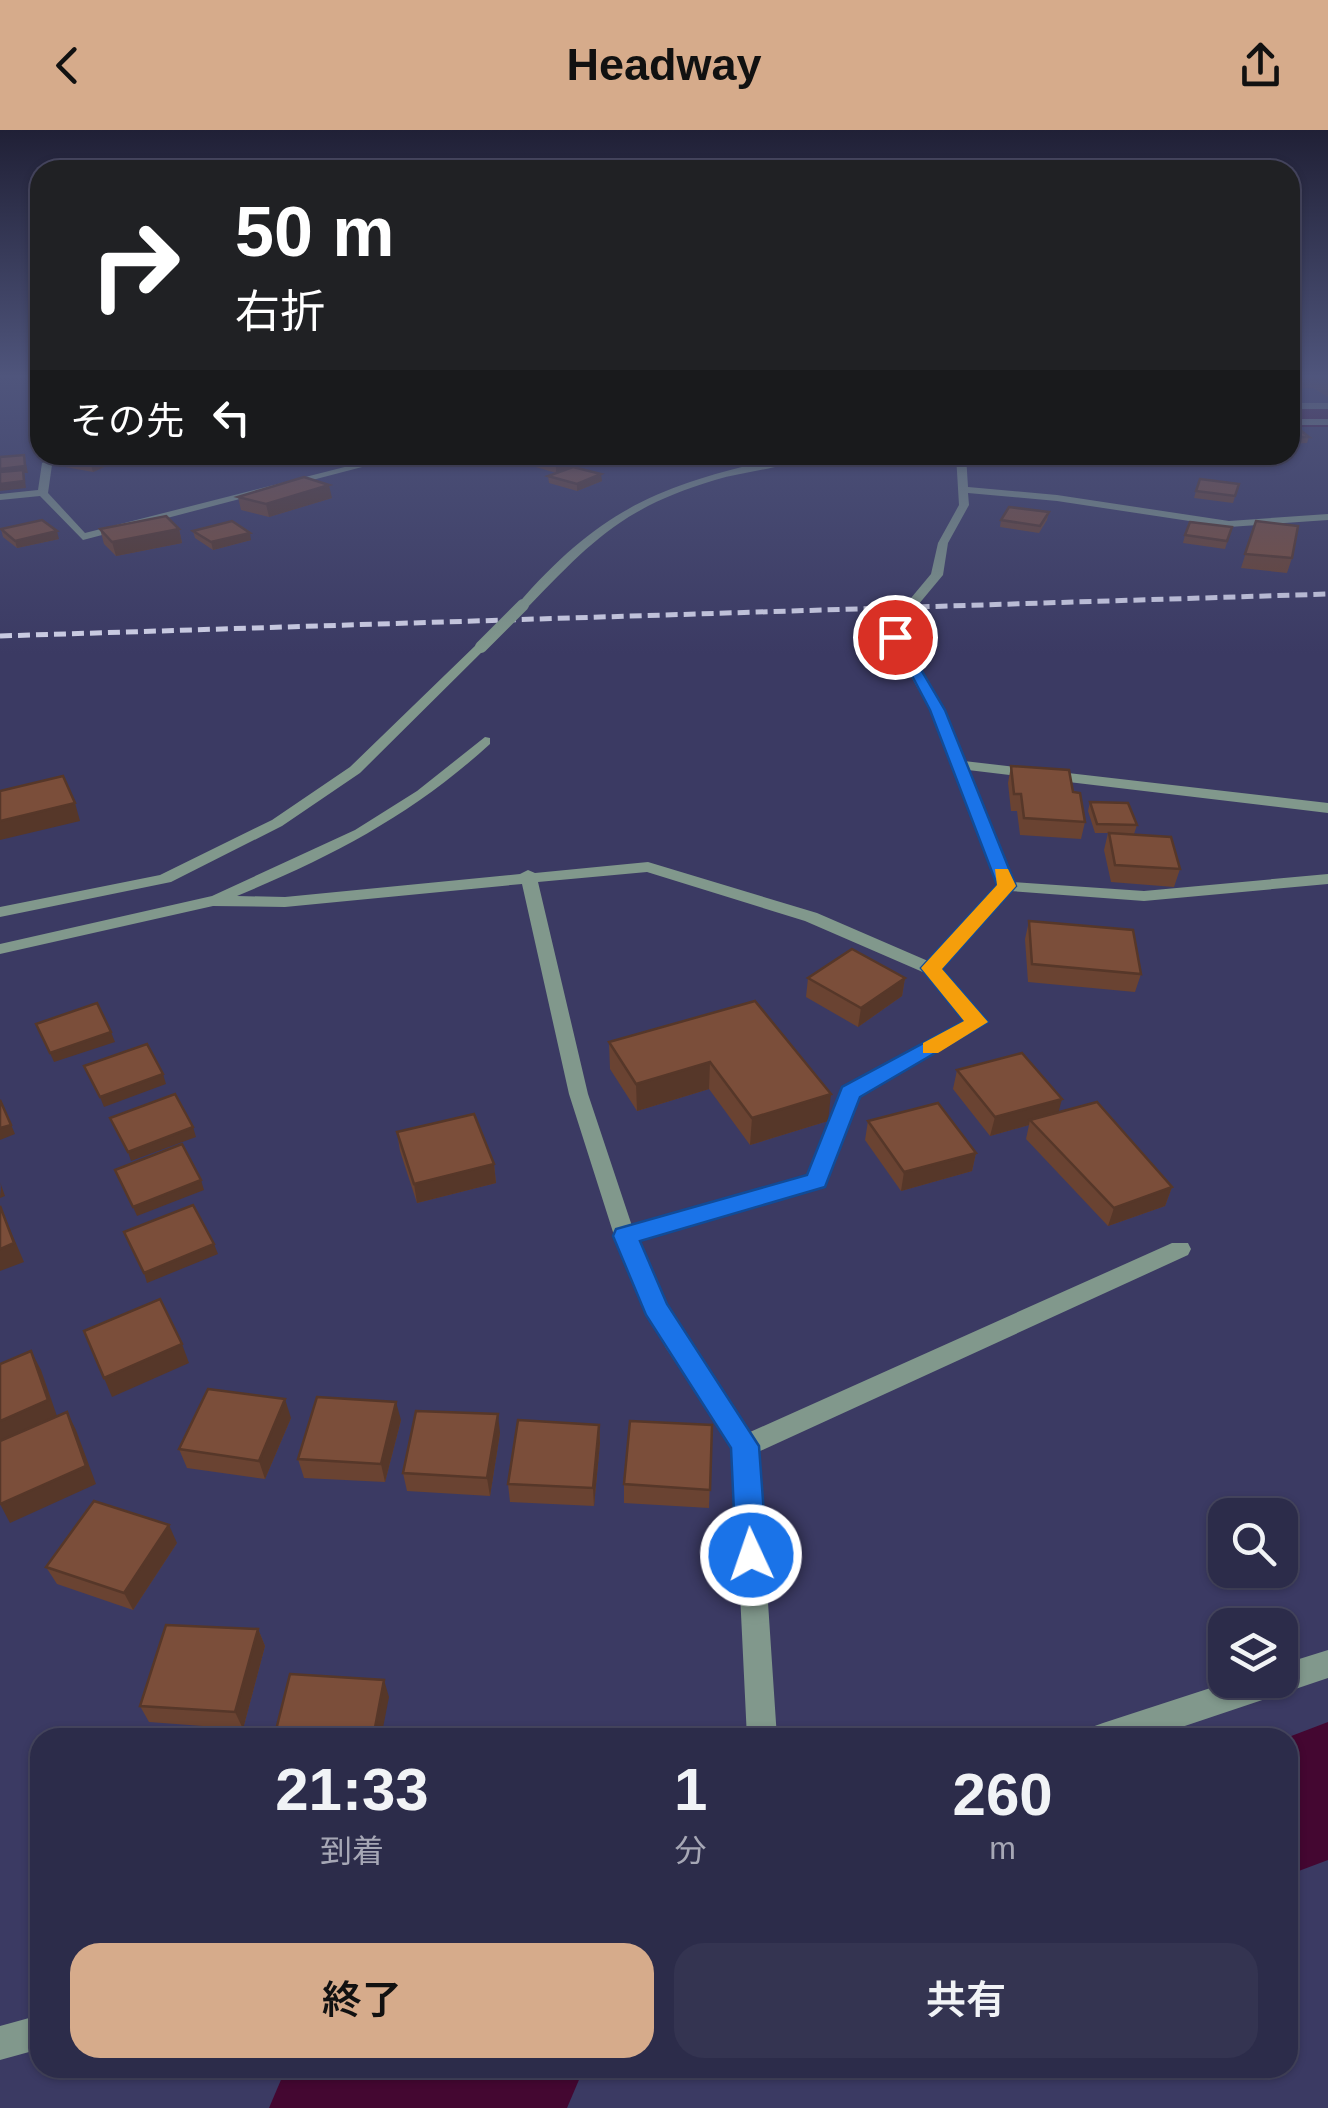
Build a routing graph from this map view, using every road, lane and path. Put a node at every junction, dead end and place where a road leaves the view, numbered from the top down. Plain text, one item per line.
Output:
1 (46, 469) edge
2 (347, 469) edge
3 (743, 469) edge
4 (962, 469) edge
5 (961, 489) junction
6 (44, 492) junction
7 (0, 496) edge
8 (1328, 517) edge
9 (484, 741) dead end
10 (960, 765) junction
11 (1328, 808) edge
12 (528, 875) junction
13 (1328, 879) edge
14 (1006, 886) junction
15 (213, 901) junction
16 (0, 912) edge
17 (0, 949) edge
18 (931, 968) junction
19 (625, 1236) junction
20 (1180, 1248) dead end
21 (745, 1446) junction
22 (1328, 1664) edge
23 (1298, 1674) edge
24 (1224, 1698) edge
25 (761, 1728) edge
26 (1133, 1728) edge
27 (30, 2035) edge
28 (0, 2043) edge

1 - 6 street
2 - 6 street
3 - 16 street, bridge
4 - 5 street
5 - 8 street
5 - 10 street
6 - 7 street
9 - 15 street
10 - 11 street
10 - 14 street
12 - 15 street
12 - 18 street
12 - 19 street
13 - 14 street
14 - 18 street
15 - 17 street
18 - 19 street
19 - 21 street
20 - 21 street
21 - 25 street
22 - 23 street
24 - 26 street
27 - 28 street

